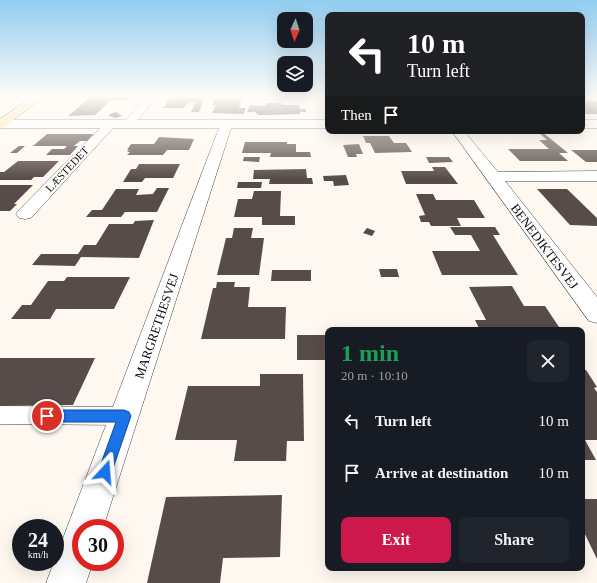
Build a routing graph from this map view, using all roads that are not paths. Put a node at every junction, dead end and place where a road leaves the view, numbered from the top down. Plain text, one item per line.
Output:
1 (110, 124) edge
2 (149, 124) edge
3 (307, 124) edge
4 (226, 125) junction
5 (460, 134) edge
6 (597, 176) edge
7 (493, 177) junction
8 (25, 214) dead end
9 (597, 314) edge
10 (0, 416) edge
11 (124, 416) junction
12 (89, 519) edge
13 (72, 566) edge
14 (66, 583) edge

1 - 8 street, LÆSTEDET
2 - 4 street
3 - 4 street
4 - 11 street, MARGRETHESVEJ
5 - 7 street, BENEDIKTESVEJ
6 - 7 street
7 - 9 street, BENEDIKTESVEJ
10 - 11 lane
11 - 12 street, MARGRETHESVEJ
13 - 14 street

